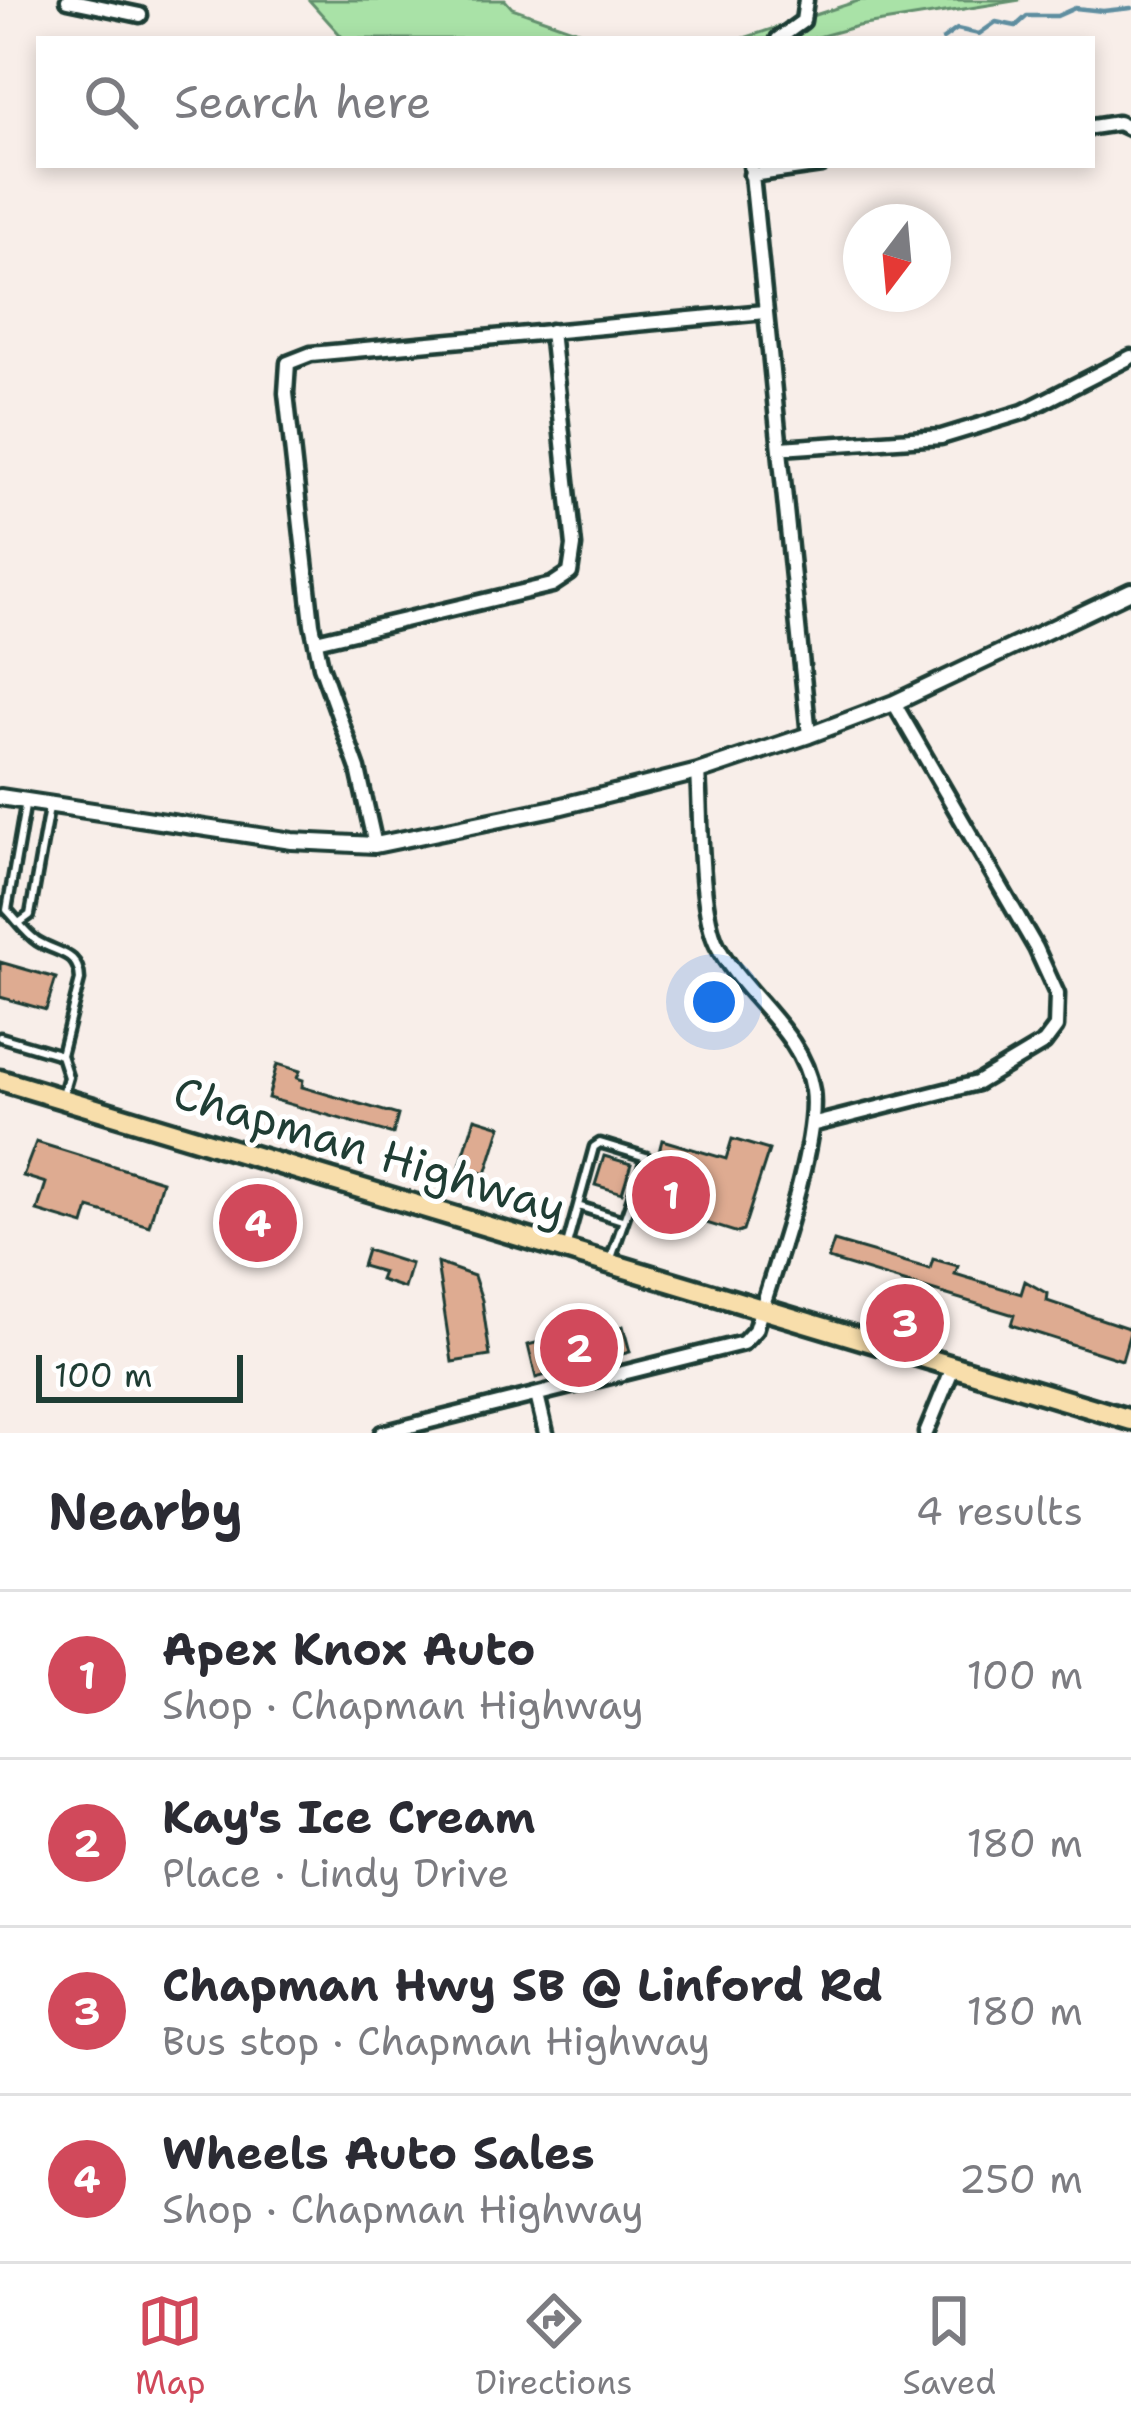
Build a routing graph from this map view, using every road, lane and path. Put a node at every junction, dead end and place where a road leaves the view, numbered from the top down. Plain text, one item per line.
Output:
1 (68, 0) edge
2 (806, 0) edge
3 (140, 15) dead end
4 (782, 36) edge
5 (1095, 127) edge
6 (1131, 129) edge
7 (751, 170) edge
8 (765, 312) junction
9 (551, 331) junction
10 (1131, 357) edge
11 (781, 448) junction
12 (1131, 592) edge
13 (316, 641) junction
14 (894, 703) junction
15 (809, 735) junction
16 (698, 772) junction
17 (0, 796) edge
18 (26, 801) junction
19 (50, 805) junction
20 (375, 845) junction
21 (20, 923) junction
22 (0, 1037) edge
23 (61, 1055) junction
24 (0, 1080) edge
25 (62, 1099) junction
26 (815, 1124) junction
27 (578, 1206) junction
28 (622, 1220) junction
29 (566, 1249) junction
30 (610, 1262) junction
31 (761, 1307) junction
32 (954, 1365) junction
33 (538, 1395) junction
34 (1131, 1420) edge
35 (382, 1433) edge
36 (546, 1433) edge
37 (926, 1433) edge

1 - 3 street
2 - 4 street
5 - 6 street
7 - 8 street
8 - 9 street
8 - 11 street
9 - 13 street
9 - 13 street
10 - 11 street
11 - 15 street
12 - 14 street
13 - 20 street
14 - 15 street
14 - 26 street
15 - 16 street
16 - 20 street
16 - 26 street
17 - 18 street
18 - 19 street
18 - 21 lane
19 - 20 street
19 - 21 lane
21 - 23 lane
22 - 23 lane
23 - 25 lane
24 - 25 highway, Chapman Highway
25 - 29 highway, Chapman Highway
26 - 31 street
27 - 28 lane
27 - 28 lane
27 - 29 lane
28 - 30 lane
29 - 30 highway, Chapman Highway
30 - 31 highway, Chapman Highway
31 - 32 highway, Chapman Highway
31 - 33 street
32 - 34 highway, Chapman Highway
32 - 37 street
33 - 35 street
33 - 36 street

